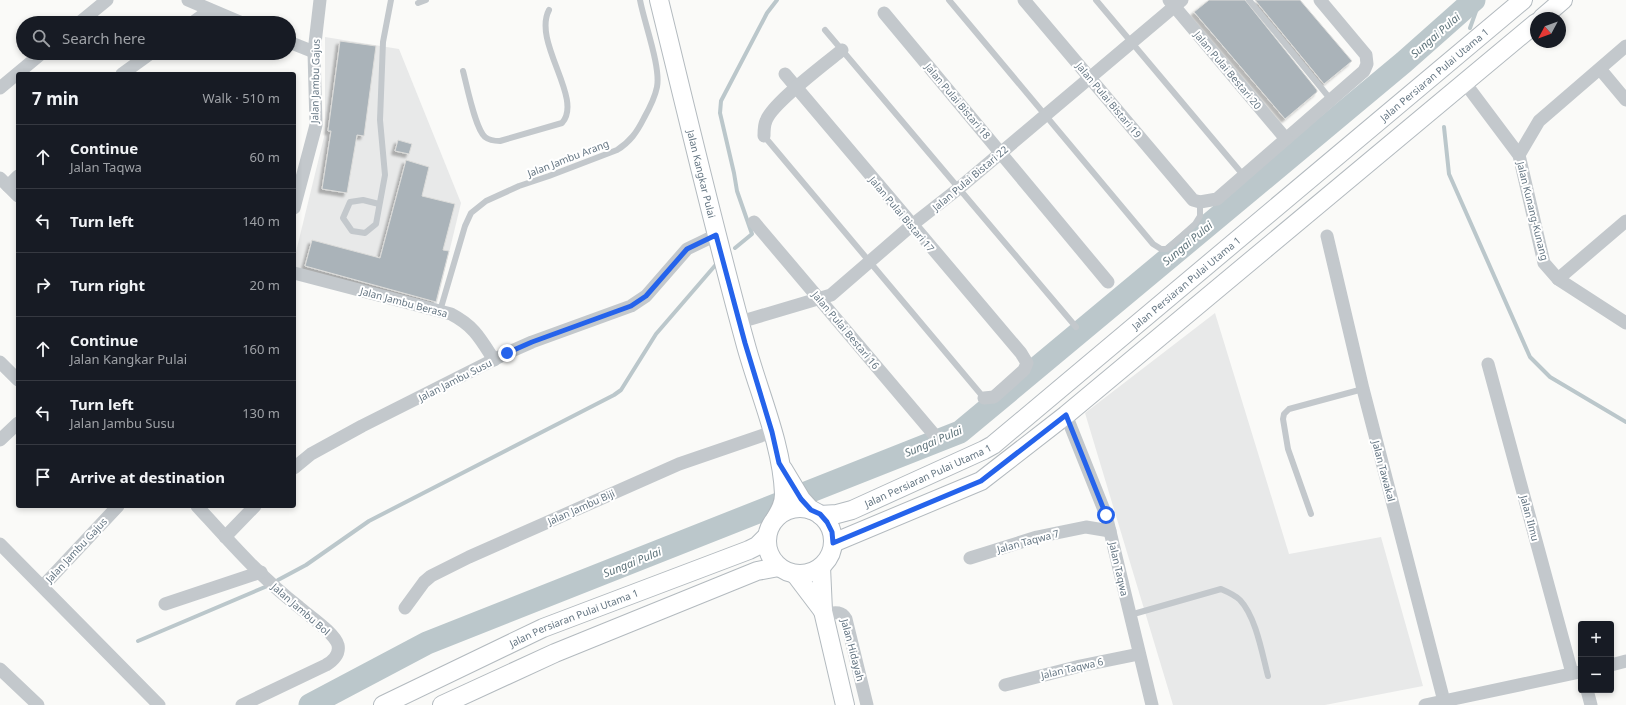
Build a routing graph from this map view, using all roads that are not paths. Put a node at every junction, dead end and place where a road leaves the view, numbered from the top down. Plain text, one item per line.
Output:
1 (107, 0) edge
2 (188, 0) edge
3 (320, 0) edge
4 (391, 0) edge
5 (426, 0) edge
6 (640, 0) edge
7 (659, 0) edge
8 (950, 0) edge
9 (1024, 0) edge
10 (1096, 0) edge
11 (1250, 0) edge
12 (1320, 0) edge
13 (1523, 0) edge
14 (1563, 0) edge
15 (1176, 2) edge
16 (418, 3) dead end
17 (210, 10) junction
18 (549, 10) dead end
19 (1549, 12) edge
20 (884, 13) dead end
21 (88, 16) edge
22 (202, 16) edge
23 (225, 16) edge
24 (1530, 28) edge
25 (825, 30) dead end
26 (1132, 42) junction
27 (296, 45) edge
28 (1626, 46) edge
29 (842, 50) junction
30 (314, 52) junction
31 (34, 60) edge
32 (141, 60) edge
33 (1600, 69) junction
34 (463, 71) dead end
35 (19, 72) edge
36 (125, 72) edge
37 (785, 74) dead end
38 (16, 75) edge
39 (1090, 78) junction
40 (1465, 83) junction
41 (0, 88) edge
42 (796, 89) junction
43 (1626, 100) edge
44 (1332, 101) junction
45 (1045, 115) junction
46 (764, 136) joint
47 (1286, 140) junction
48 (1001, 152) junction
49 (1519, 155) junction
50 (1244, 176) junction
51 (16, 177) edge
52 (4, 182) edge
53 (958, 188) junction
54 (16, 194) edge
55 (296, 200) edge
56 (1196, 201) junction
57 (379, 204) junction
58 (1626, 221) edge
59 (754, 222) dead end
60 (912, 225) junction
61 (716, 235) junction
62 (1327, 236) dead end
63 (870, 262) junction
64 (296, 274) edge
65 (1558, 279) junction
66 (1108, 282) dead end
67 (820, 299) junction
68 (440, 311) junction
69 (740, 322) junction
70 (1626, 323) edge
71 (1076, 327) dead end
72 (494, 360) junction
73 (0, 362) edge
74 (1488, 364) dead end
75 (16, 378) edge
76 (1363, 389) junction
77 (984, 398) joint
78 (1066, 415) junction
79 (16, 425) edge
80 (772, 432) junction
81 (937, 438) dead end
82 (0, 440) edge
83 (296, 466) edge
84 (795, 505) junction
85 (116, 508) edge
86 (198, 508) edge
87 (253, 508) edge
88 (1311, 514) dead end
89 (1110, 531) junction
90 (767, 536) junction
91 (225, 537) junction
92 (833, 543) junction
93 (0, 544) edge
94 (970, 558) dead end
95 (821, 567) junction
96 (787, 570) junction
97 (261, 572) junction
98 (43, 586) junction
99 (165, 604) dead end
100 (405, 608) dead end
101 (824, 612) junction
102 (1130, 615) junction
103 (1139, 654) junction
104 (1626, 661) edge
105 (1614, 663) edge
106 (0, 669) edge
107 (1577, 672) edge
108 (1268, 676) dead end
109 (1005, 685) dead end
110 (1588, 693) edge
111 (1444, 703) edge
112 (38, 705) edge
113 (159, 705) edge
114 (242, 705) edge
115 (383, 705) edge
116 (442, 705) edge
117 (845, 705) edge
118 (867, 705) edge
119 (1152, 705) edge
120 (1425, 705) edge
121 (1591, 705) edge

1 - 21 street
2 - 17 street
3 - 30 street, Jalan Jambu Gajus
4 - 57 lane
5 - 16 lane
6 - 68 lane, Jalan Jambu Arang
7 - 61 main road, Jalan Kangkar Pulai
8 - 45 lane
9 - 39 street, Jalan Pulai Bistari 19
10 - 26 lane
11 - 44 lane
12 - 44 street
13 - 84 main road, Jalan Persiaran Pulai Utama 1
14 - 19 main road
15 - 26 street, Jalan Pulai Bistari 22
15 - 47 street, Jalan Pulai Bestari 20
17 - 22 street
17 - 23 street
18 - 34 lane
20 - 48 street, Jalan Pulai Bistari 18
24 - 40 main road
25 - 29 lane
26 - 39 street, Jalan Pulai Bistari 22
26 - 50 lane
27 - 30 street
28 - 33 street, Jalan Kunang-Kunang
29 - 42 street
29 - 53 lane
30 - 55 street, Jalan Jambu Gajus
31 - 35 street
32 - 36 street
33 - 43 street
33 - 49 street, Jalan Kunang-Kunang
37 - 42 street, Jalan Pulai Bistari 17
38 - 41 street
39 - 45 street, Jalan Pulai Bistari 22
39 - 56 street, Jalan Pulai Bistari 19
40 - 49 street, Jalan Kunang-Kunang
40 - 78 main road
42 - 46 street
42 - 60 street, Jalan Pulai Bistari 17
44 - 47 street
45 - 48 street, Jalan Pulai Bistari 22
45 - 56 lane
46 - 63 lane
47 - 50 street
48 - 53 street, Jalan Pulai Bistari 22
48 - 66 street, Jalan Pulai Bistari 18
49 - 65 street, Jalan Kunang-Kunang
50 - 56 street
51 - 52 street
52 - 54 street
53 - 60 street, Jalan Pulai Bistari 22
53 - 71 lane
57 - 57 lane
58 - 65 street
59 - 67 street, Jalan Pulai Bestari 16
60 - 63 street, Jalan Pulai Bistari 22
60 - 77 street, Jalan Pulai Bistari 17
61 - 69 main road, Jalan Kangkar Pulai
61 - 72 street, Jalan Jambu Susu
62 - 76 street, Jalan Tawakal
63 - 67 street, Jalan Pulai Bistari 22
63 - 77 lane
64 - 68 street, Jalan Jambu Berasa
65 - 70 street, Jalan Kunang-Kunang
67 - 69 street, Jalan Pulai Bistari 22
67 - 81 street, Jalan Pulai Bestari 16
68 - 72 street, Jalan Jambu Berasa
69 - 80 main road, Jalan Kangkar Pulai
72 - 83 street, Jalan Jambu Susu
73 - 75 street
74 - 107 street, Jalan Ilmu
76 - 88 lane
76 - 111 street, Jalan Tawakal
78 - 89 street, Jalan Taqwa
78 - 92 main road
79 - 82 street
80 - 84 main road, Jalan Kangkar Pulai
80 - 100 street, Jalan Jambu Biji
84 - 90 main road
84 - 92 main road
85 - 98 street, Jalan Jambu Gajus
86 - 91 street, Jalan Jambu Bol
87 - 91 street
89 - 94 street, Jalan Taqwa 7
89 - 102 street, Jalan Taqwa
90 - 96 main road
90 - 115 main road, Jalan Persiaran Pulai Utama 1
91 - 97 street, Jalan Jambu Bol
92 - 95 main road
93 - 98 street, Jalan Jambu Gajus
95 - 96 main road
95 - 101 main road
96 - 101 main road
96 - 116 main road
97 - 99 street
97 - 114 street, Jalan Jambu Bol
98 - 113 street
101 - 117 main road
101 - 118 street, Jalan Hidayah
102 - 103 street, Jalan Taqwa
102 - 108 lane
103 - 109 street, Jalan Taqwa 6
103 - 119 street, Jalan Taqwa
104 - 105 street
106 - 112 street
107 - 111 street, Jalan Ilmu
110 - 121 street
111 - 120 street, Jalan Ilmu

